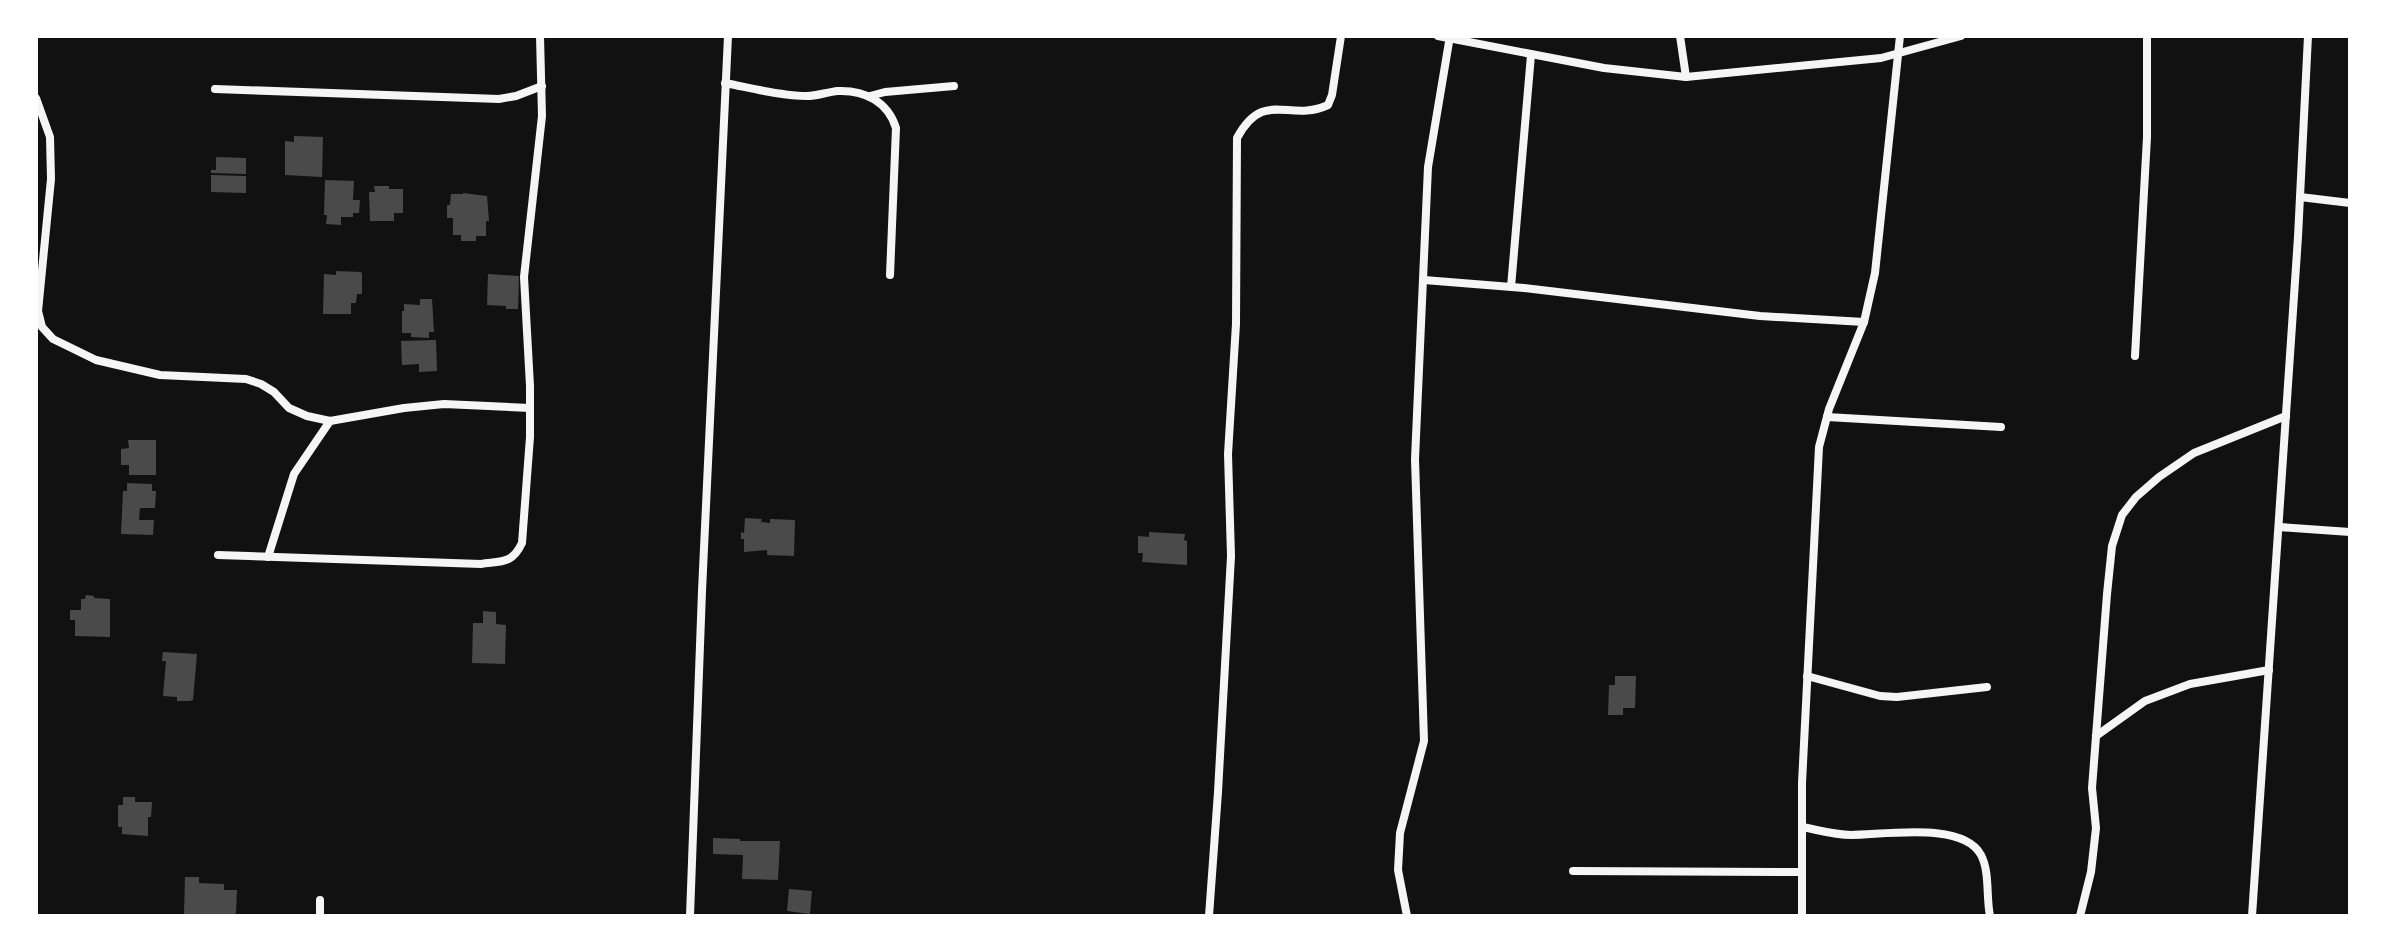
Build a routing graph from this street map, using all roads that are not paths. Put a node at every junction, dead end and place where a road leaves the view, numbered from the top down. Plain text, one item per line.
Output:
1 (540, 36) edge
2 (728, 36) edge
3 (1341, 36) edge
4 (1438, 36) edge
5 (1680, 36) edge
6 (1900, 36) edge
7 (1961, 36) edge
8 (2147, 36) edge
9 (2308, 36) edge
10 (1450, 37) edge
11 (1898, 54) junction
12 (1531, 55) junction
13 (1686, 77) junction
14 (725, 83) junction
15 (542, 86) junction
16 (954, 86) dead end
17 (215, 89) dead end
18 (870, 96) junction
19 (36, 98) edge
20 (2300, 197) junction
21 (2350, 203) edge
22 (890, 275) dead end
23 (1424, 280) junction
24 (1511, 287) junction
25 (1864, 322) junction
26 (2135, 356) dead end
27 (530, 408) junction
28 (2286, 416) junction
29 (1827, 417) junction
30 (330, 421) junction
31 (2001, 427) dead end
32 (2279, 527) junction
33 (2350, 532) edge
34 (218, 555) dead end
35 (268, 557) junction
36 (2269, 670) junction
37 (1807, 676) junction
38 (1987, 687) dead end
39 (2096, 736) junction
40 (1802, 827) junction
41 (1573, 871) dead end
42 (1800, 872) junction
43 (320, 900) dead end
44 (320, 916) edge
45 (690, 916) edge
46 (1209, 916) edge
47 (1407, 916) edge
48 (1802, 916) edge
49 (1990, 916) edge
50 (2080, 916) edge
51 (2252, 916) edge

1 - 15 street
2 - 14 street
3 - 46 street
4 - 10 street
5 - 13 street
6 - 11 street
7 - 11 street
8 - 26 street
9 - 20 street
10 - 12 street
10 - 23 street
11 - 13 street
11 - 25 street
12 - 13 street
12 - 24 street
14 - 18 street
14 - 45 street
15 - 17 street
15 - 27 street
16 - 18 street
18 - 22 street
19 - 30 street
20 - 21 street
20 - 28 street
23 - 24 street
23 - 47 street
24 - 25 street
25 - 29 street
27 - 30 street
27 - 35 street
28 - 32 street
28 - 39 street
29 - 31 street
29 - 37 street
30 - 35 street
32 - 33 street
32 - 36 street
34 - 35 street
36 - 39 street
36 - 51 street
37 - 38 street
37 - 40 street
39 - 50 street
40 - 42 street
40 - 49 street
41 - 42 street
42 - 48 street
43 - 44 street

